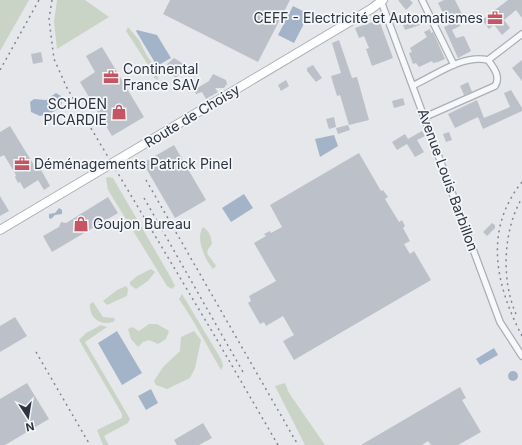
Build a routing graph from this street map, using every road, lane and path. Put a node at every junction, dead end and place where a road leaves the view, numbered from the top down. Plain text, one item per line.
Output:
1 (422, 0) edge
2 (382, 1) edge
3 (522, 34) edge
4 (488, 60) junction
5 (454, 65) junction
6 (414, 86) junction
7 (425, 117) junction
8 (0, 230) edge
9 (522, 356) edge

1 - 5 street
2 - 6 street, Avenue Louis Barbillon
2 - 8 street, Route de Choisy
3 - 4 street
4 - 5 street
4 - 7 street
5 - 6 street
6 - 7 street, Avenue Louis Barbillon
7 - 9 street, Avenue Louis Barbillon

